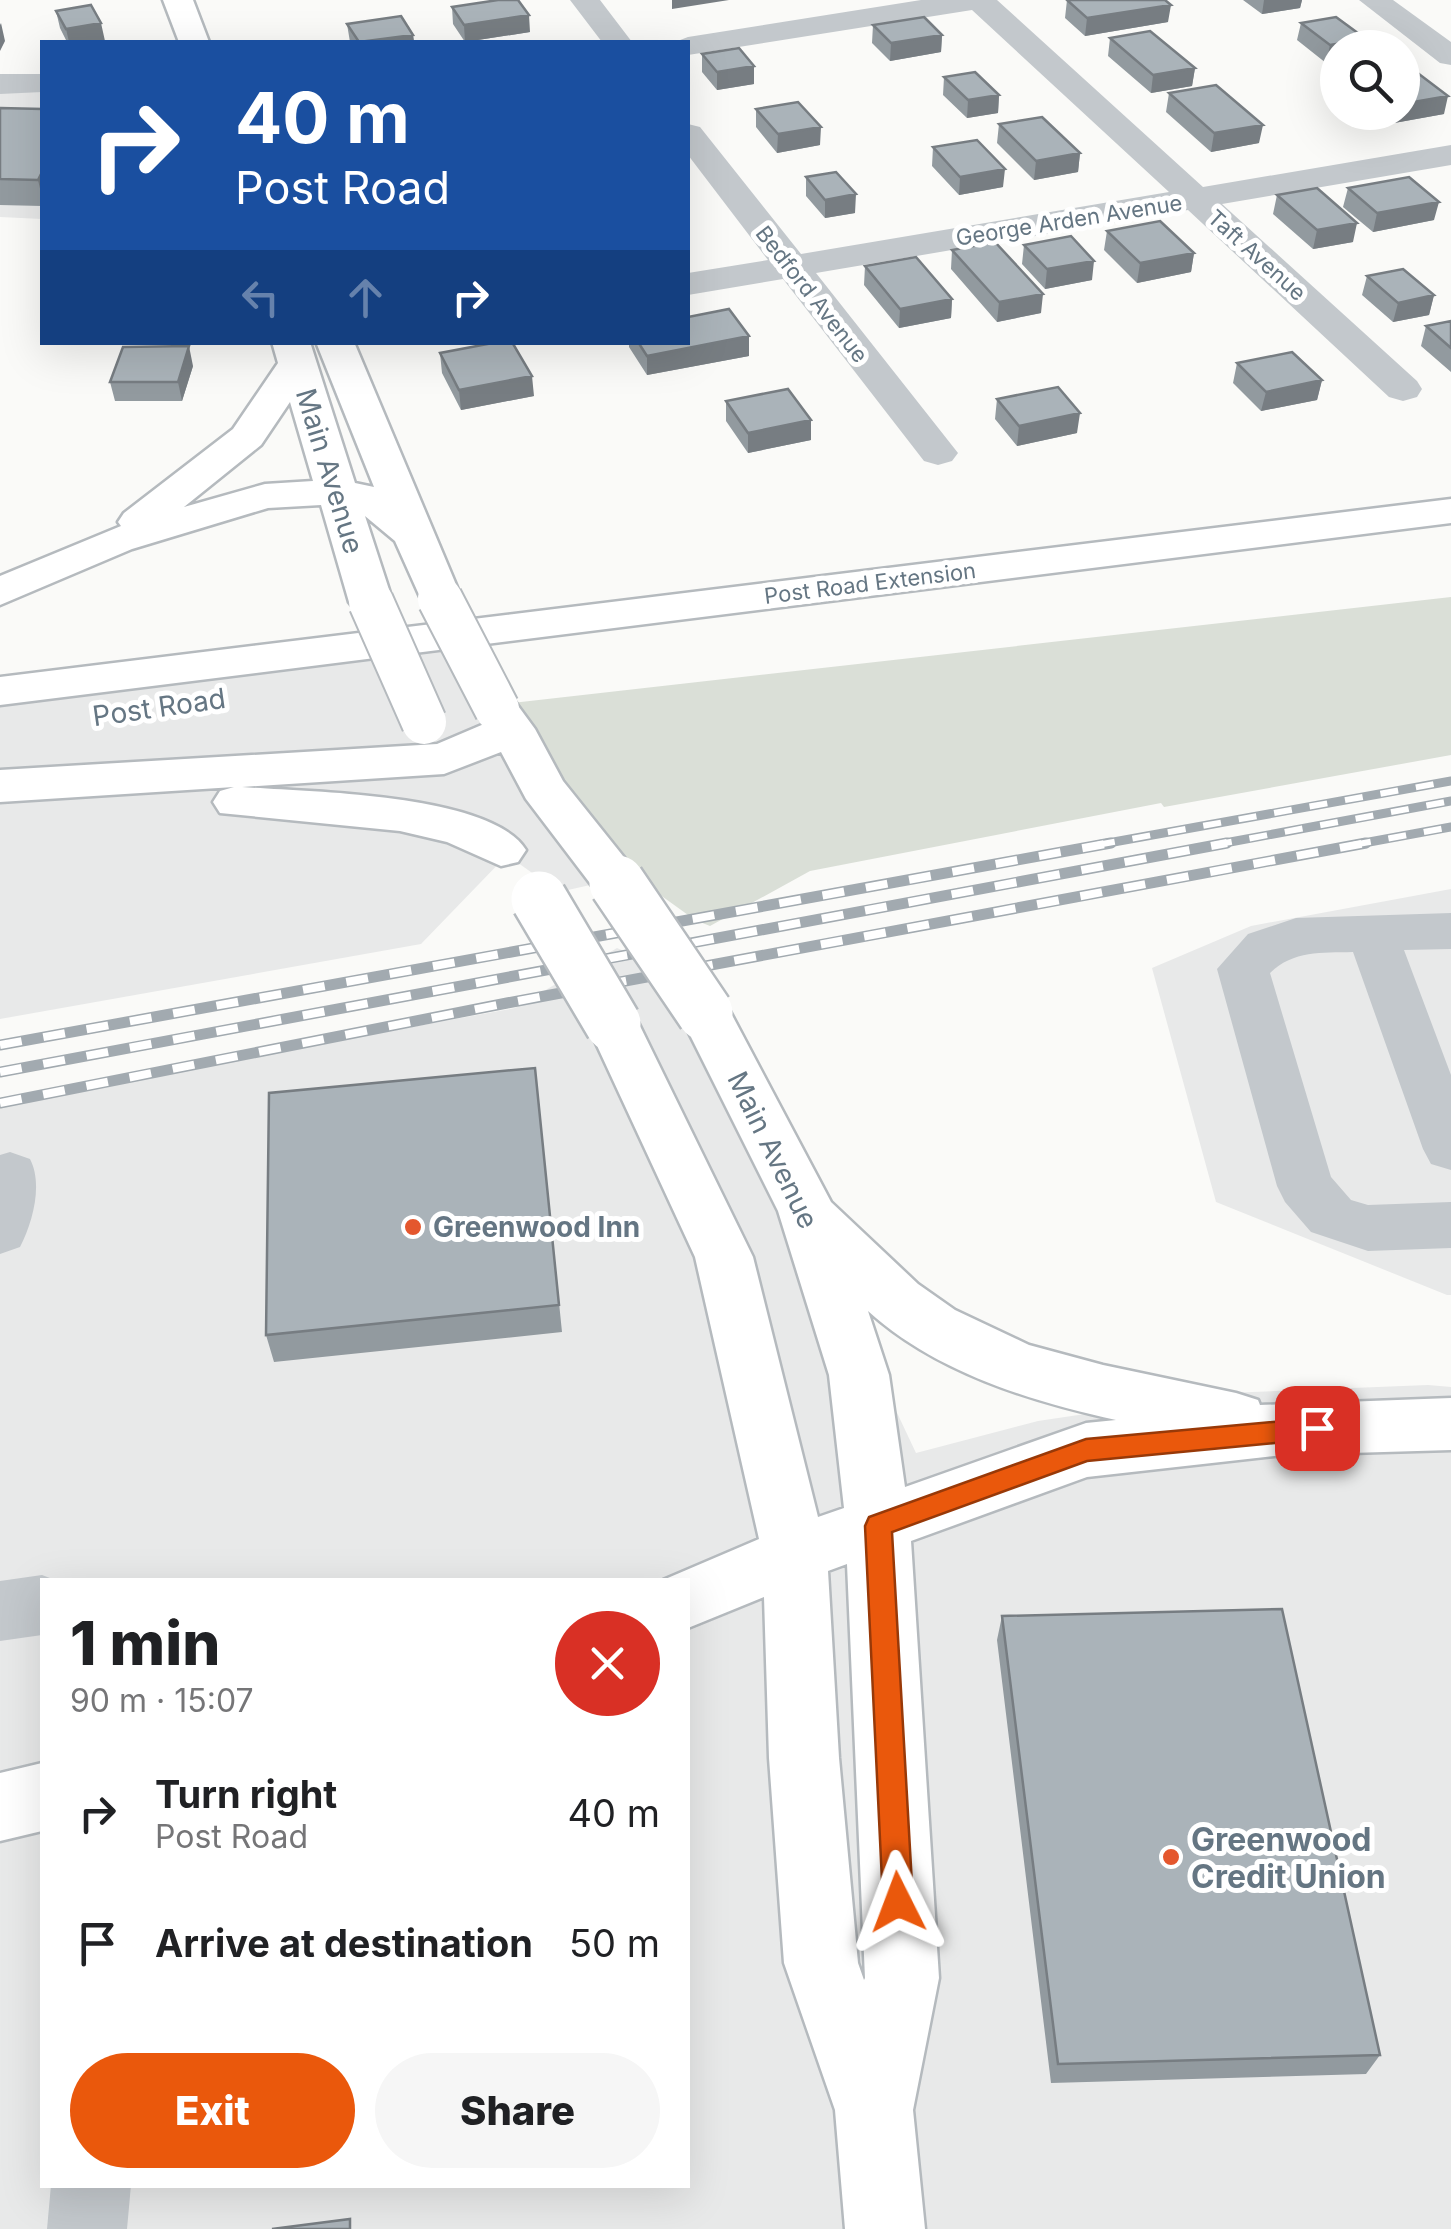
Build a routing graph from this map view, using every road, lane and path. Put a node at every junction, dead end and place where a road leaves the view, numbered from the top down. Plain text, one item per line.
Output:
1 (178, 0) edge
2 (585, 0) edge
3 (978, 0) edge
4 (1374, 0) edge
5 (193, 40) edge
6 (615, 40) edge
7 (690, 46) edge
8 (1451, 56) edge
9 (40, 83) edge
10 (0, 84) edge
11 (690, 137) edge
12 (1451, 156) edge
13 (1196, 199) junction
14 (790, 266) junction
15 (690, 284) edge
16 (339, 345) edge
17 (294, 353) edge
18 (1403, 389) dead end
19 (938, 453) dead end
20 (336, 492) junction
21 (1451, 511) edge
22 (412, 534) junction
23 (118, 540) junction
24 (1451, 548) edge
25 (0, 592) edge
26 (304, 670) junction
27 (0, 692) edge
28 (505, 719) junction
29 (0, 728) edge
30 (434, 741) junction
31 (0, 789) edge
32 (501, 850) junction
33 (1451, 931) edge
34 (1372, 934) junction
35 (1451, 1150) edge
36 (10, 1174) dead end
37 (807, 1211) junction
38 (1451, 1225) edge
39 (0, 1231) edge
40 (1451, 1424) edge
41 (1283, 1430) junction
42 (878, 1526) junction
43 (795, 1554) junction
44 (690, 1597) edge
45 (40, 1604) edge
46 (0, 1611) edge
47 (40, 1797) edge
48 (0, 1807) edge
49 (874, 2110) junction
50 (91, 2188) edge
51 (87, 2229) edge
52 (885, 2229) edge

1 - 5 main road
2 - 6 street
3 - 7 street
3 - 13 street, Taft Avenue
4 - 8 street
9 - 10 street
11 - 14 street, Bedford Avenue
12 - 13 street, George Arden Avenue
13 - 14 street, George Arden Avenue
13 - 18 street, Taft Avenue
14 - 15 street, George Arden Avenue
14 - 19 street, Bedford Avenue
16 - 22 main road, Main Avenue
17 - 20 main road, Main Avenue
17 - 23 main road
20 - 22 main road
20 - 23 main road
20 - 30 main road, Main Avenue, bridge
21 - 26 main road, Post Road Extension
22 - 28 main road, Main Avenue, bridge
23 - 25 main road
24 - 26 main road, Post Road Extension
26 - 27 main road, Post Road
26 - 29 main road, Post Road
28 - 30 main road
28 - 37 main road, Main Avenue, bridge
30 - 31 main road
30 - 32 main road, Main Avenue
31 - 32 main road
32 - 43 main road, Main Avenue, bridge
33 - 34 street
34 - 35 street
34 - 38 street
36 - 39 street
37 - 41 main road
37 - 42 main road, Main Avenue
40 - 41 main road
41 - 42 main road
42 - 43 main road
42 - 49 main road, Main Avenue
43 - 44 main road
43 - 49 main road, Main Avenue
45 - 46 street
47 - 48 main road
49 - 52 main road, Main Avenue
50 - 51 street

